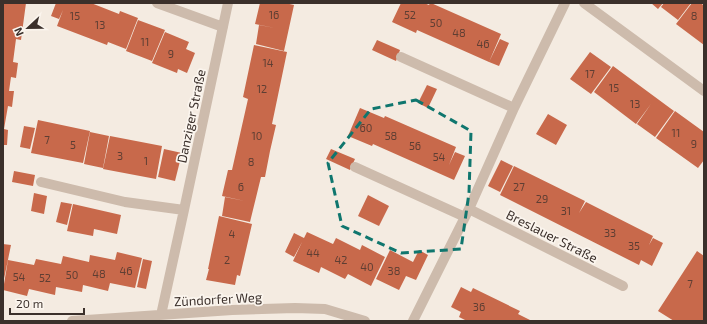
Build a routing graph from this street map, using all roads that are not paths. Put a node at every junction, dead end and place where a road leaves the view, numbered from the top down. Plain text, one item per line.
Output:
1 (157, 3) edge
2 (228, 3) edge
3 (584, 3) edge
4 (563, 4) edge
5 (223, 28) junction
6 (401, 57) dead end
7 (704, 91) edge
8 (514, 108) junction
9 (355, 167) dead end
10 (41, 182) dead end
11 (184, 210) junction
12 (467, 213) junction
13 (622, 286) dead end
14 (161, 315) junction
15 (72, 321) edge
16 (365, 321) edge
17 (413, 321) edge

1 - 5 street
2 - 5 street, Danziger Straße
3 - 7 street
4 - 8 street
5 - 11 street, Danziger Straße
6 - 8 street
8 - 12 street
9 - 12 street, Breslauer Straße
10 - 11 street
11 - 14 street, Danziger Straße
12 - 13 street, Breslauer Straße
12 - 17 street
14 - 15 street, Zündorfer Weg
14 - 16 street, Zündorfer Weg

